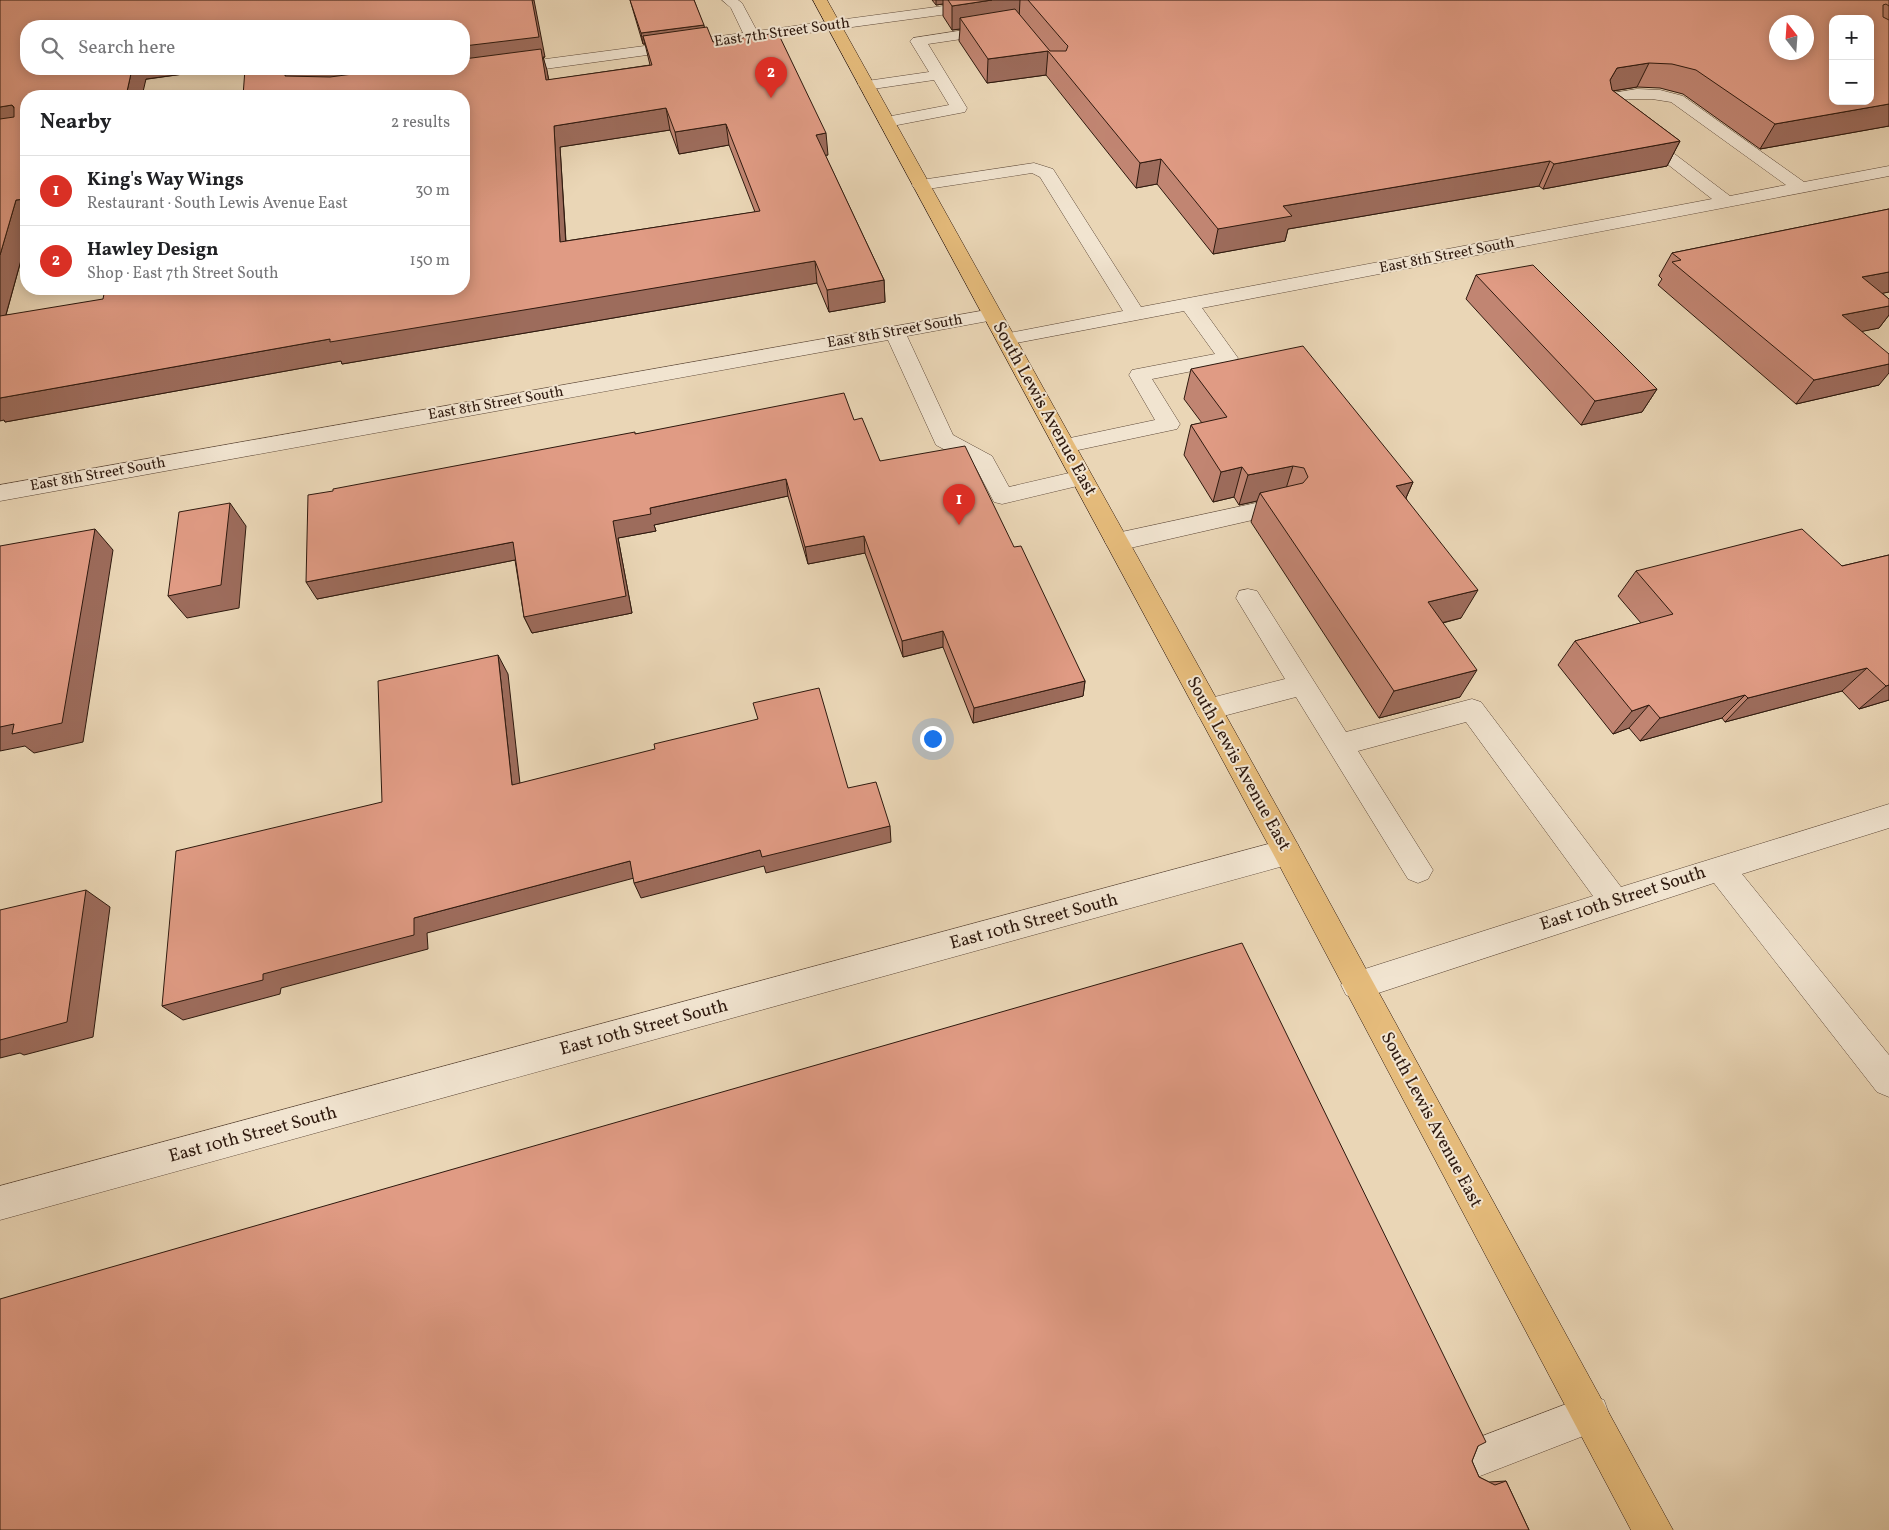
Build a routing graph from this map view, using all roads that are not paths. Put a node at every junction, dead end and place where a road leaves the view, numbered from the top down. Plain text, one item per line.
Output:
1 (729, 0) edge
2 (820, 0) edge
3 (1022, 0) edge
4 (938, 12) junction
5 (834, 26) junction
6 (1010, 28) edge
7 (954, 36) junction
8 (753, 37) junction
9 (491, 71) edge
10 (939, 75) junction
11 (866, 85) junction
12 (887, 122) junction
13 (1889, 172) edge
14 (921, 185) junction
15 (1801, 188) junction
16 (1727, 202) junction
17 (1190, 305) junction
18 (992, 315) junction
19 (1136, 315) junction
20 (895, 332) junction
21 (1006, 339) junction
22 (1064, 446) junction
23 (1082, 478) junction
24 (0, 493) edge
25 (1284, 505) edge
26 (1117, 542) junction
27 (1248, 598) dead end
28 (1302, 685) junction
29 (1208, 708) junction
30 (1340, 745) junction
31 (1889, 816) edge
32 (1287, 852) junction
33 (1720, 868) junction
34 (1418, 870) dead end
35 (1615, 902) junction
36 (1357, 985) junction
37 (1889, 1081) edge
38 (0, 1204) edge
39 (1590, 1414) junction
40 (1457, 1465) edge
41 (1653, 1530) edge

1 - 8 street
2 - 5 main road, South Lewis Avenue East
3 - 4 street, East 7th Street South
4 - 5 street, East 7th Street South
4 - 7 street
5 - 8 street, East 7th Street South
5 - 11 main road, South Lewis Avenue East
6 - 7 street
7 - 10 street
8 - 9 street, East 7th Street South
10 - 11 street
10 - 12 street
11 - 12 main road, South Lewis Avenue East
12 - 14 main road, South Lewis Avenue East
13 - 15 street, East 8th Street South
14 - 18 main road, South Lewis Avenue East
14 - 19 street
15 - 16 street, East 8th Street South
15 - 16 street
16 - 17 street, East 8th Street South
17 - 19 street, East 8th Street South
17 - 22 street
18 - 20 street, East 8th Street South
18 - 21 main road, South Lewis Avenue East
19 - 21 street, East 8th Street South
20 - 23 street
20 - 24 street, East 8th Street South
21 - 22 main road, South Lewis Avenue East
22 - 23 main road, South Lewis Avenue East
23 - 26 main road, South Lewis Avenue East
25 - 26 street
26 - 29 main road, South Lewis Avenue East
27 - 28 street
28 - 29 street
28 - 30 street
29 - 32 main road, South Lewis Avenue East
30 - 34 street
30 - 35 street
31 - 33 street, East 10th Street South
32 - 36 main road, South Lewis Avenue East
32 - 38 street, East 10th Street South
33 - 35 street, East 10th Street South
33 - 37 street
35 - 36 street, East 10th Street South
36 - 39 main road, South Lewis Avenue East
39 - 40 street
39 - 41 main road, South Lewis Avenue East

